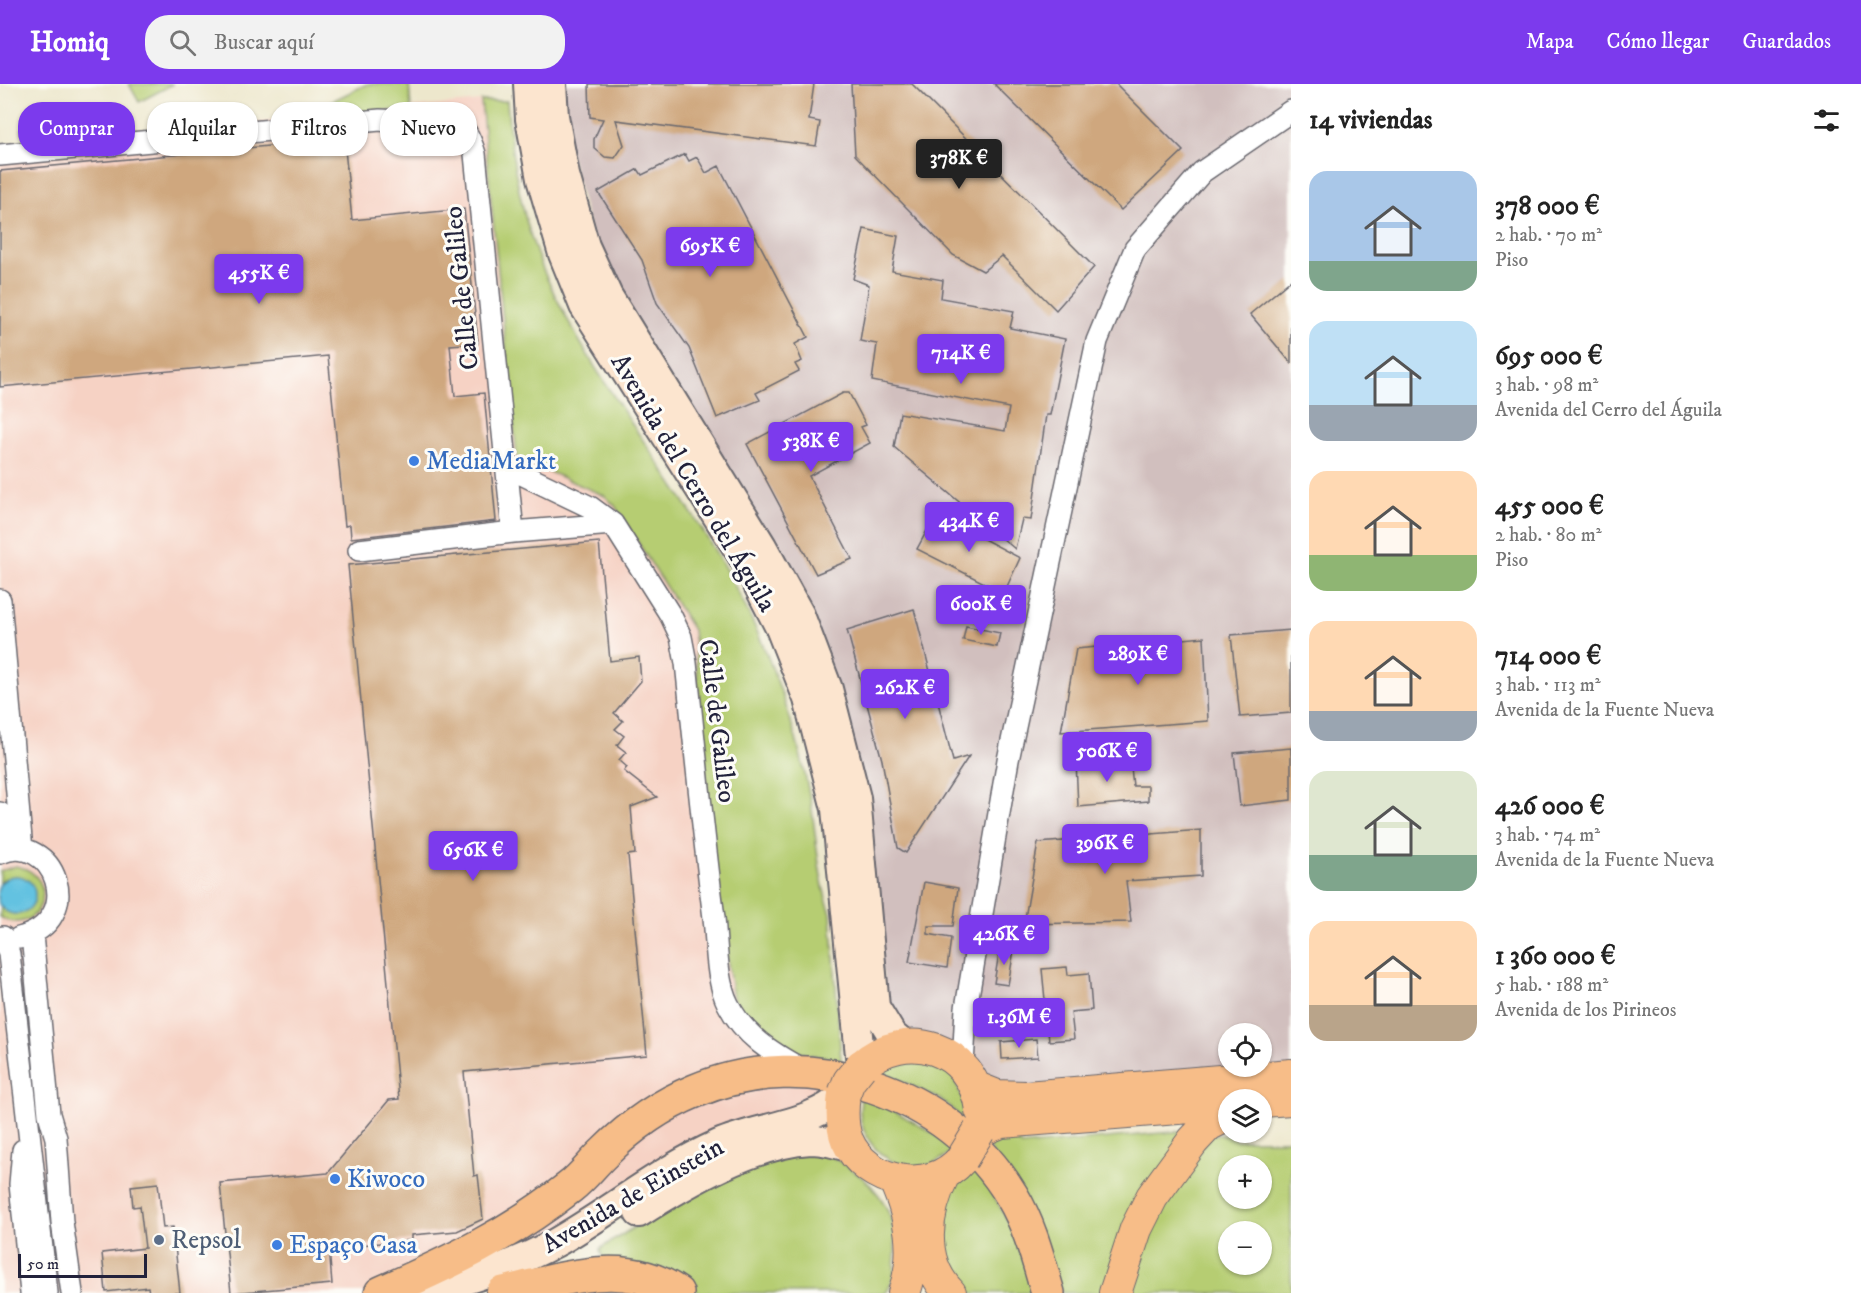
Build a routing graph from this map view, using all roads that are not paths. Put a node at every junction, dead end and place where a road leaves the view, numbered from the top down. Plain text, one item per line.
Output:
1 (528, 84) edge
2 (552, 84) edge
3 (1291, 111) edge
4 (380, 120) edge
5 (380, 131) edge
6 (0, 155) edge
7 (474, 156) edge
8 (0, 168) edge
9 (509, 468) junction
10 (613, 524) junction
11 (513, 532) junction
12 (359, 550) dead end
13 (0, 600) edge
14 (0, 813) edge
15 (9, 851) edge
16 (32, 934) junction
17 (2, 936) edge
18 (966, 1008) junction
19 (917, 1046) junction
20 (861, 1066) junction
21 (804, 1071) junction
22 (1291, 1075) edge
23 (970, 1077) junction
24 (844, 1094) junction
25 (1291, 1099) edge
26 (1272, 1100) edge
27 (1218, 1105) edge
28 (49, 1114) junction
29 (1218, 1120) edge
30 (979, 1131) junction
31 (28, 1132) junction
32 (851, 1148) junction
33 (953, 1166) junction
34 (894, 1179) junction
35 (30, 1293) edge
36 (47, 1293) edge
37 (56, 1293) edge
38 (72, 1293) edge
39 (381, 1293) edge
40 (418, 1293) edge
41 (501, 1293) edge
42 (677, 1293) edge
43 (904, 1293) edge
44 (950, 1293) edge
45 (1048, 1293) edge
46 (1115, 1293) edge

1 - 20 main road, Avenida del Cerro del Águila
2 - 19 main road, Avenida del Cerro del Águila
3 - 18 street
4 - 6 street, Calle de Galileo
5 - 8 street, Calle de Galileo
7 - 9 street, Calle de Galileo
9 - 10 street, Calle de Galileo
9 - 11 street
10 - 11 street
10 - 21 street, Calle de Galileo
11 - 12 street
13 - 15 street
14 - 15 street
15 - 16 street
16 - 17 street
16 - 28 street
17 - 31 street
18 - 19 street
18 - 23 street
19 - 20 main road
19 - 23 main road
20 - 24 main road, bridge
21 - 39 highway
21 - 45 highway
22 - 23 main road
23 - 30 main road
24 - 32 main road
24 - 40 main road, Avenida de Einstein
25 - 26 main road
27 - 30 main road
28 - 37 street
28 - 38 street
29 - 46 main road
30 - 33 main road, bridge
31 - 35 street
31 - 36 street
32 - 34 main road
32 - 41 main road, Avenida de Einstein
33 - 34 main road
33 - 44 main road
34 - 43 main road
41 - 42 highway

